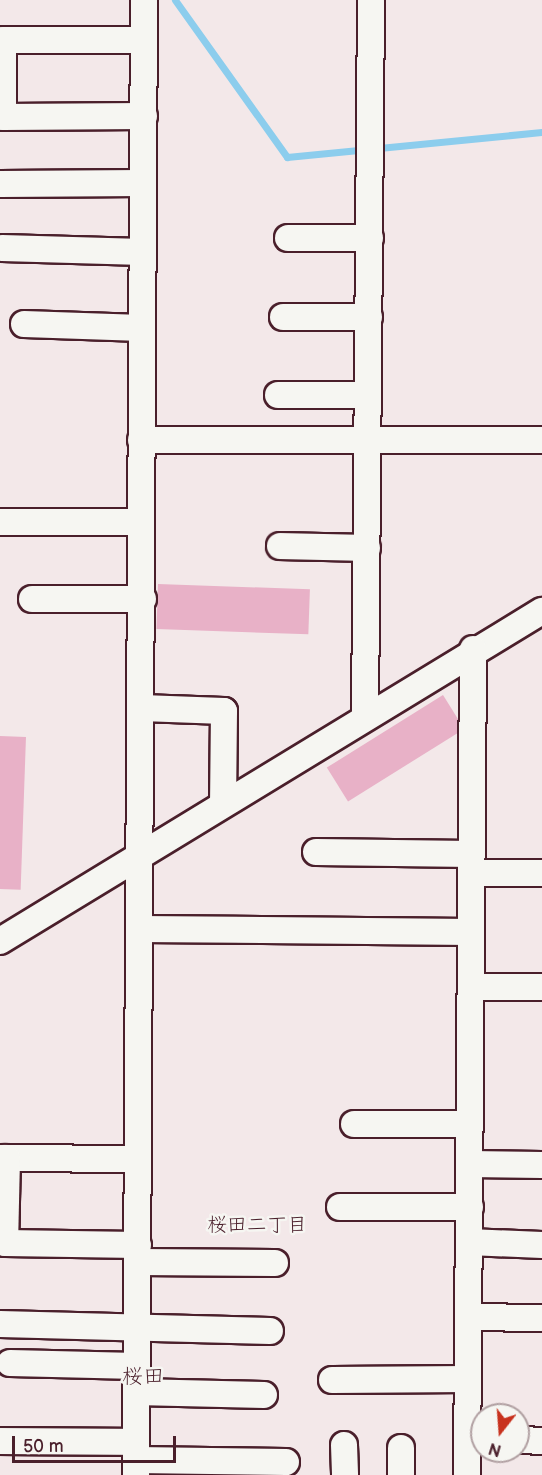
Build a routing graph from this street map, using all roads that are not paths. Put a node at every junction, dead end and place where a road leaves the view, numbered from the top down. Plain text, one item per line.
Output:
1 (144, 0) edge
2 (371, 0) edge
3 (144, 40) junction
4 (144, 116) junction
5 (143, 183) junction
6 (0, 184) edge
7 (288, 238) dead end
8 (370, 238) junction
9 (2, 248) dead end
10 (143, 252) junction
11 (283, 317) dead end
12 (369, 317) junction
13 (24, 324) dead end
14 (142, 328) junction
15 (278, 395) dead end
16 (368, 395) junction
17 (141, 440) junction
18 (542, 440) edge
19 (368, 441) junction
20 (0, 522) edge
21 (141, 522) junction
22 (280, 546) dead end
23 (367, 548) junction
24 (32, 599) dead end
25 (144, 599) junction
26 (542, 611) edge
27 (473, 649) junction
28 (142, 708) junction
29 (365, 716) junction
30 (222, 804) junction
31 (316, 852) dead end
32 (141, 854) junction
33 (472, 863) junction
34 (542, 873) edge
35 (140, 929) junction
36 (471, 932) junction
37 (0, 941) edge
38 (471, 987) junction
39 (542, 987) edge
40 (354, 1124) dead end
41 (470, 1124) junction
42 (3, 1158) edge
43 (138, 1159) junction
44 (470, 1164) junction
45 (542, 1165) edge
46 (340, 1207) dead end
47 (470, 1207) junction
48 (469, 1242) junction
49 (542, 1245) edge
50 (138, 1253) junction
51 (275, 1263) dead end
52 (469, 1317) junction
53 (542, 1318) edge
54 (0, 1324) edge
55 (137, 1328) junction
56 (270, 1331) dead end
57 (10, 1363) dead end
58 (136, 1366) junction
59 (468, 1379) junction
60 (332, 1380) dead end
61 (136, 1392) junction
62 (264, 1395) dead end
63 (471, 1403) edge
64 (0, 1441) edge
65 (344, 1445) dead end
66 (401, 1448) dead end
67 (136, 1459) edge
68 (286, 1462) dead end
69 (345, 1475) edge
70 (401, 1475) edge

1 - 3 street
2 - 8 street
3 - 4 street
3 - 4 street
4 - 5 street
5 - 6 street
5 - 10 street
7 - 8 street
8 - 12 street
9 - 10 street
10 - 14 street
11 - 12 street
12 - 16 street
13 - 14 street
14 - 17 street
15 - 16 street
16 - 19 street
17 - 19 street
17 - 21 street
18 - 19 street
19 - 23 street
20 - 21 street
21 - 25 street
22 - 23 street
23 - 29 street
24 - 25 street
25 - 28 street
26 - 27 street
27 - 29 street
27 - 33 street
28 - 30 street
28 - 32 street
29 - 30 street
30 - 32 street
31 - 33 street
32 - 35 street
32 - 37 street
33 - 34 street
33 - 36 street
35 - 36 street
35 - 43 street
36 - 38 street
38 - 39 street
38 - 41 street
40 - 41 street
41 - 44 street
42 - 43 street
42 - 50 street
43 - 50 street
44 - 45 street
44 - 47 street
46 - 47 street
47 - 48 street
48 - 49 street
48 - 52 street
50 - 51 street
50 - 55 street
52 - 53 street
52 - 59 street
54 - 55 street
55 - 56 street
55 - 58 street
57 - 58 street
58 - 61 street
59 - 60 street
59 - 63 street
61 - 62 street
61 - 67 street
64 - 67 street
65 - 69 street
66 - 70 street
67 - 68 street

